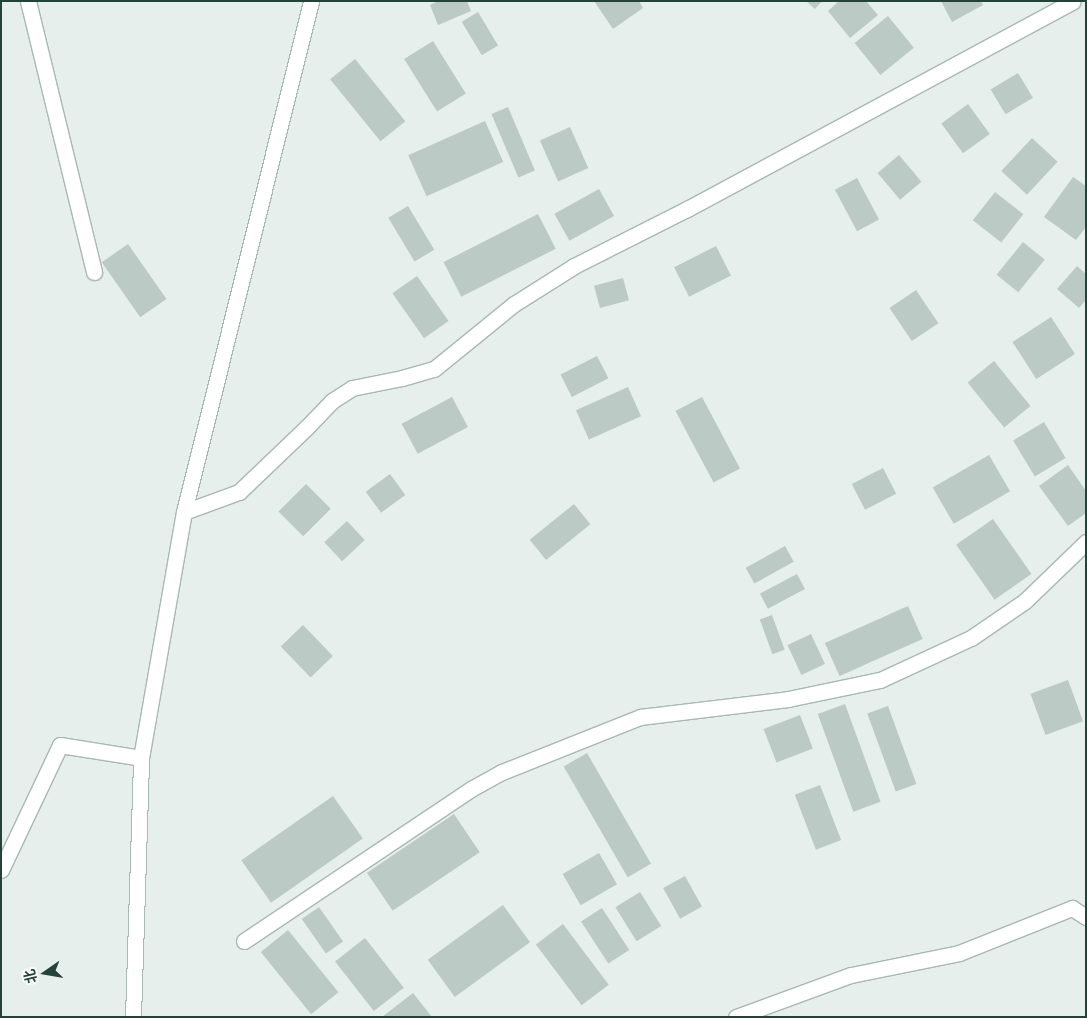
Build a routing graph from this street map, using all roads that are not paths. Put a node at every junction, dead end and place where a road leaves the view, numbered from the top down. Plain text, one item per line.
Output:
1 (28, 1) edge
2 (311, 1) edge
3 (1073, 1) edge
4 (94, 272) dead end
5 (184, 512) junction
6 (1086, 542) edge
7 (141, 758) junction
8 (1, 870) edge
9 (1086, 917) edge
10 (244, 941) dead end
11 (133, 1017) edge
12 (736, 1017) edge

1 - 4 street
2 - 5 street
3 - 5 street
5 - 7 street
6 - 10 street
7 - 8 street
7 - 11 street
9 - 12 street

